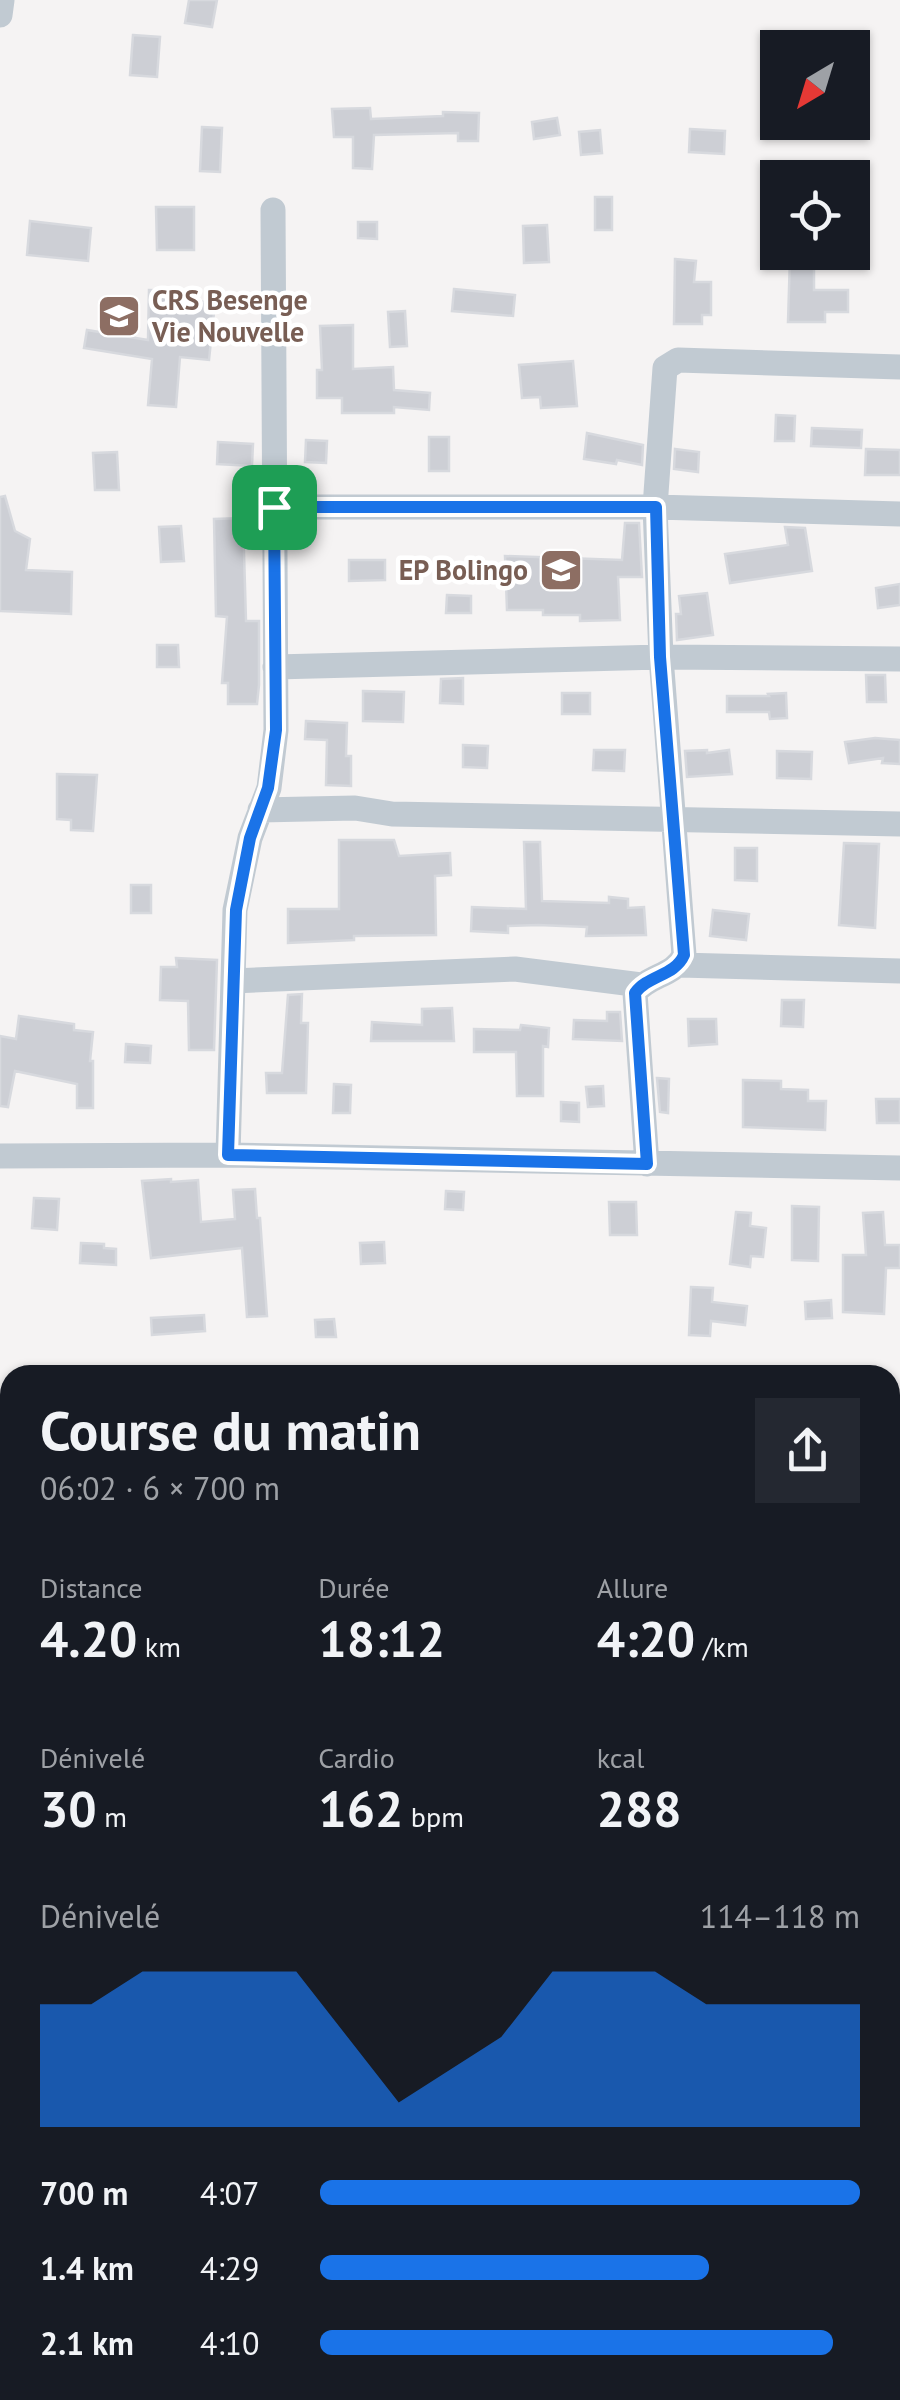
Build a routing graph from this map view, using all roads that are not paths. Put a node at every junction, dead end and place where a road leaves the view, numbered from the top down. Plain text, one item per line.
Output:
1 (2, 0) edge
2 (0, 16) edge
3 (272, 210) dead end
4 (900, 367) edge
5 (274, 507) junction
6 (656, 507) junction
7 (900, 514) edge
8 (660, 657) junction
9 (900, 658) edge
10 (275, 667) junction
11 (260, 810) junction
12 (674, 819) junction
13 (900, 824) edge
14 (680, 966) junction
15 (900, 971) edge
16 (234, 981) junction
17 (641, 985) junction
18 (228, 1155) junction
19 (0, 1156) edge
20 (647, 1164) junction
21 (900, 1168) edge

1 - 2 street
3 - 5 street
4 - 6 street
5 - 6 street
5 - 10 street
6 - 7 street
6 - 8 street
8 - 9 street
8 - 10 street
8 - 12 street
10 - 11 street
11 - 12 street
11 - 16 street
12 - 13 street
12 - 14 street
14 - 15 street
14 - 17 street
16 - 17 street
16 - 18 street
17 - 20 street
18 - 19 street
18 - 20 street
20 - 21 street

